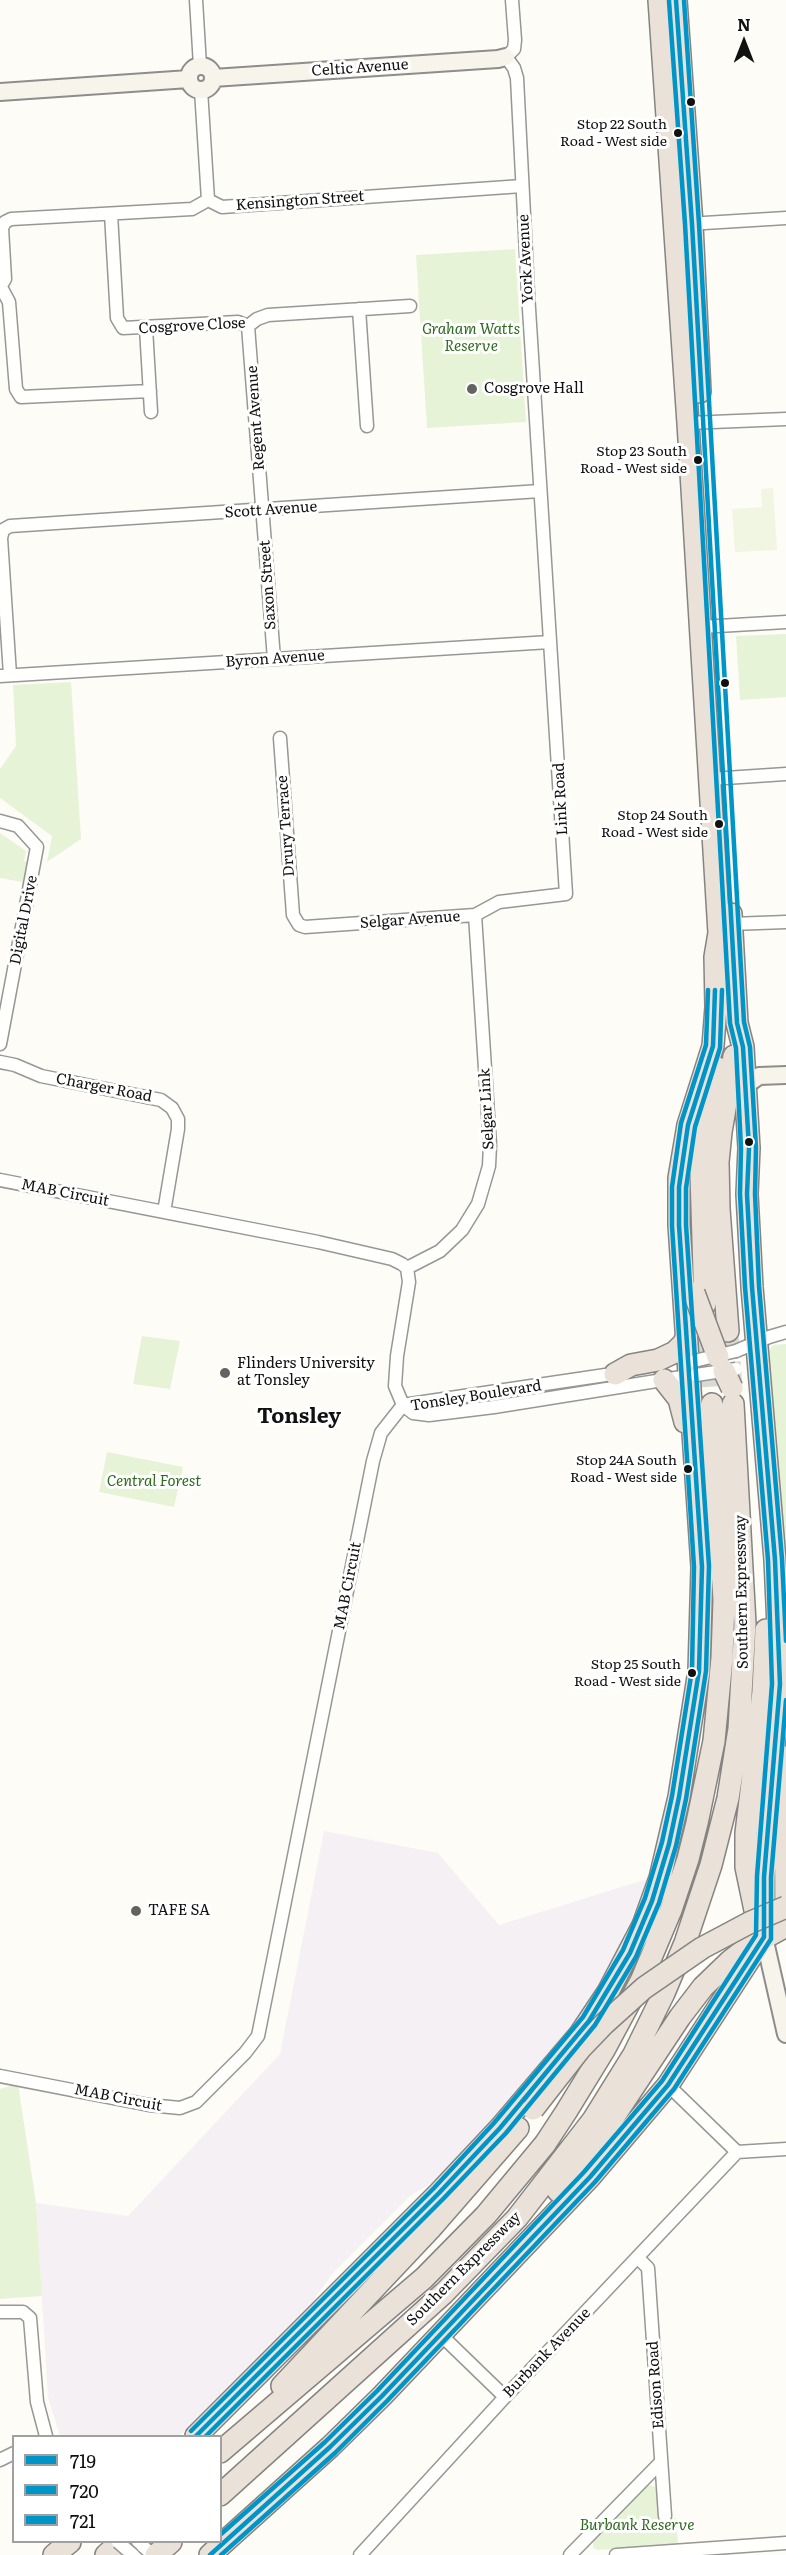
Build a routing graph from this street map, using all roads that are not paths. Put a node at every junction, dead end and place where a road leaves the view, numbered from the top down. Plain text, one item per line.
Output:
1 (196, 0) edge
2 (512, 0) edge
3 (659, 0) edge
4 (676, 0) edge
5 (506, 57) junction
6 (201, 78) junction
7 (0, 92) edge
8 (522, 186) junction
9 (208, 200) junction
10 (111, 214) junction
11 (786, 218) edge
12 (683, 224) junction
13 (0, 287) edge
14 (410, 306) dead end
15 (359, 309) junction
16 (248, 326) junction
17 (146, 328) junction
18 (150, 391) junction
19 (151, 412) dead end
20 (786, 419) edge
21 (695, 422) junction
22 (367, 426) dead end
23 (540, 491) junction
24 (263, 510) junction
25 (786, 622) edge
26 (707, 627) junction
27 (550, 642) junction
28 (274, 659) junction
29 (5, 675) edge
30 (555, 704) joint
31 (280, 738) dead end
32 (786, 774) edge
33 (717, 779) junction
34 (0, 821) edge
35 (566, 894) joint
36 (293, 915) joint
37 (475, 915) junction
38 (786, 922) edge
39 (725, 928) junction
40 (737, 1023) junction
41 (1, 1035) edge
42 (0, 1062) edge
43 (786, 1075) edge
44 (749, 1076) junction
45 (0, 1180) edge
46 (164, 1212) junction
47 (680, 1238) junction
48 (407, 1269) junction
49 (699, 1299) junction
50 (728, 1331) tunnel mouth
51 (786, 1332) edge
52 (687, 1335) junction
53 (757, 1342) junction
54 (728, 1362) junction
55 (759, 1366) junction
56 (692, 1368) junction
57 (615, 1374) junction
58 (664, 1380) junction
59 (403, 1406) junction
60 (695, 1440) junction
61 (699, 1671) junction
62 (780, 1684) junction
63 (785, 1822) edge
64 (786, 1904) edge
65 (786, 1926) edge
66 (764, 1935) junction
67 (641, 1981) junction
68 (786, 2034) edge
69 (0, 2076) edge
70 (668, 2085) junction
71 (786, 2149) edge
72 (737, 2152) junction
73 (430, 2229) junction
74 (638, 2258) junction
75 (0, 2312) edge
76 (441, 2336) junction
77 (505, 2397) junction
78 (46, 2435) edge
79 (198, 2435) edge
80 (198, 2435) edge
81 (222, 2449) edge
82 (222, 2449) edge
83 (661, 2462) junction
84 (247, 2470) junction
85 (222, 2493) edge
86 (665, 2516) dead end
87 (68, 2543) edge
88 (117, 2543) edge
89 (121, 2543) edge
90 (140, 2543) edge
91 (169, 2543) edge
92 (786, 2543) edge
93 (668, 2553) edge
94 (54, 2555) edge
95 (106, 2555) edge
96 (133, 2555) edge
97 (154, 2555) edge
98 (210, 2555) edge
99 (360, 2555) edge
100 (570, 2555) edge
101 (616, 2555) edge

1 - 6 street
2 - 5 street
3 - 12 highway
4 - 12 highway
5 - 6 street, Celtic Avenue
5 - 8 street, York Avenue
6 - 7 street, Celtic Avenue
6 - 9 street
8 - 9 street, Kensington Street
8 - 23 street, York Avenue
9 - 10 street, Kensington Street
10 - 13 street, Kensington Street
10 - 17 street, Cosgrove Close
11 - 12 street
12 - 21 highway
13 - 18 street
14 - 15 street, Cosgrove Close
15 - 16 street, Cosgrove Close
15 - 22 street
16 - 17 street, Cosgrove Close
16 - 24 street, Regent Avenue
17 - 18 street
18 - 19 street
20 - 21 street
21 - 26 highway
23 - 24 street, Scott Avenue
23 - 27 street, York Avenue
24 - 28 street, Saxon Street
24 - 29 street, Scott Avenue
25 - 26 street
26 - 33 highway
27 - 28 street, Byron Avenue
27 - 30 street, York Avenue
28 - 29 street, Byron Avenue
30 - 35 street, Link Road
31 - 36 street, Drury Terrace
32 - 33 street
33 - 39 highway
34 - 41 street, Digital Drive
35 - 37 street, Selgar Avenue
36 - 37 street, Selgar Avenue
37 - 48 street, Selgar Link
38 - 39 street
39 - 40 highway
39 - 47 highway
39 - 49 highway
40 - 44 highway
40 - 50 highway
42 - 46 street, Charger Road
43 - 44 street
44 - 53 highway
45 - 46 street, MAB Circuit
46 - 48 street, MAB Circuit
47 - 49 highway
47 - 52 highway
48 - 59 street
49 - 54 highway, bridge
51 - 53 street, Tonsley Boulevard
52 - 56 highway
52 - 57 highway
53 - 54 street, Tonsley Boulevard
53 - 55 highway
54 - 55 street, Tonsley Boulevard
54 - 56 street, Tonsley Boulevard, bridge
54 - 66 highway, bridge
55 - 62 highway
56 - 57 street, Tonsley Boulevard
56 - 58 street, Tonsley Boulevard
56 - 60 highway
57 - 59 street, Tonsley Boulevard
58 - 59 street, Tonsley Boulevard
58 - 60 highway
59 - 69 street, MAB Circuit
60 - 61 highway
61 - 67 highway
61 - 79 highway
62 - 63 highway
62 - 66 highway
63 - 64 highway
64 - 66 street
64 - 73 highway, bridge
65 - 66 highway
66 - 68 street
66 - 70 highway
66 - 84 highway
67 - 81 highway, Southern Expressway
67 - 84 highway, Southern Expressway
70 - 72 street
70 - 76 highway
71 - 72 street
72 - 74 street, Burbank Avenue
73 - 80 highway
73 - 82 highway
74 - 77 street, Burbank Avenue
74 - 83 street, Edison Road
75 - 78 street
76 - 77 street
76 - 98 highway
77 - 99 street, Burbank Avenue
83 - 86 street, Edison Road
83 - 100 street
84 - 85 highway, Southern Expressway
87 - 94 highway
88 - 95 highway
89 - 96 street, bridge
90 - 97 street
91 - 97 highway
92 - 93 street
93 - 101 street

